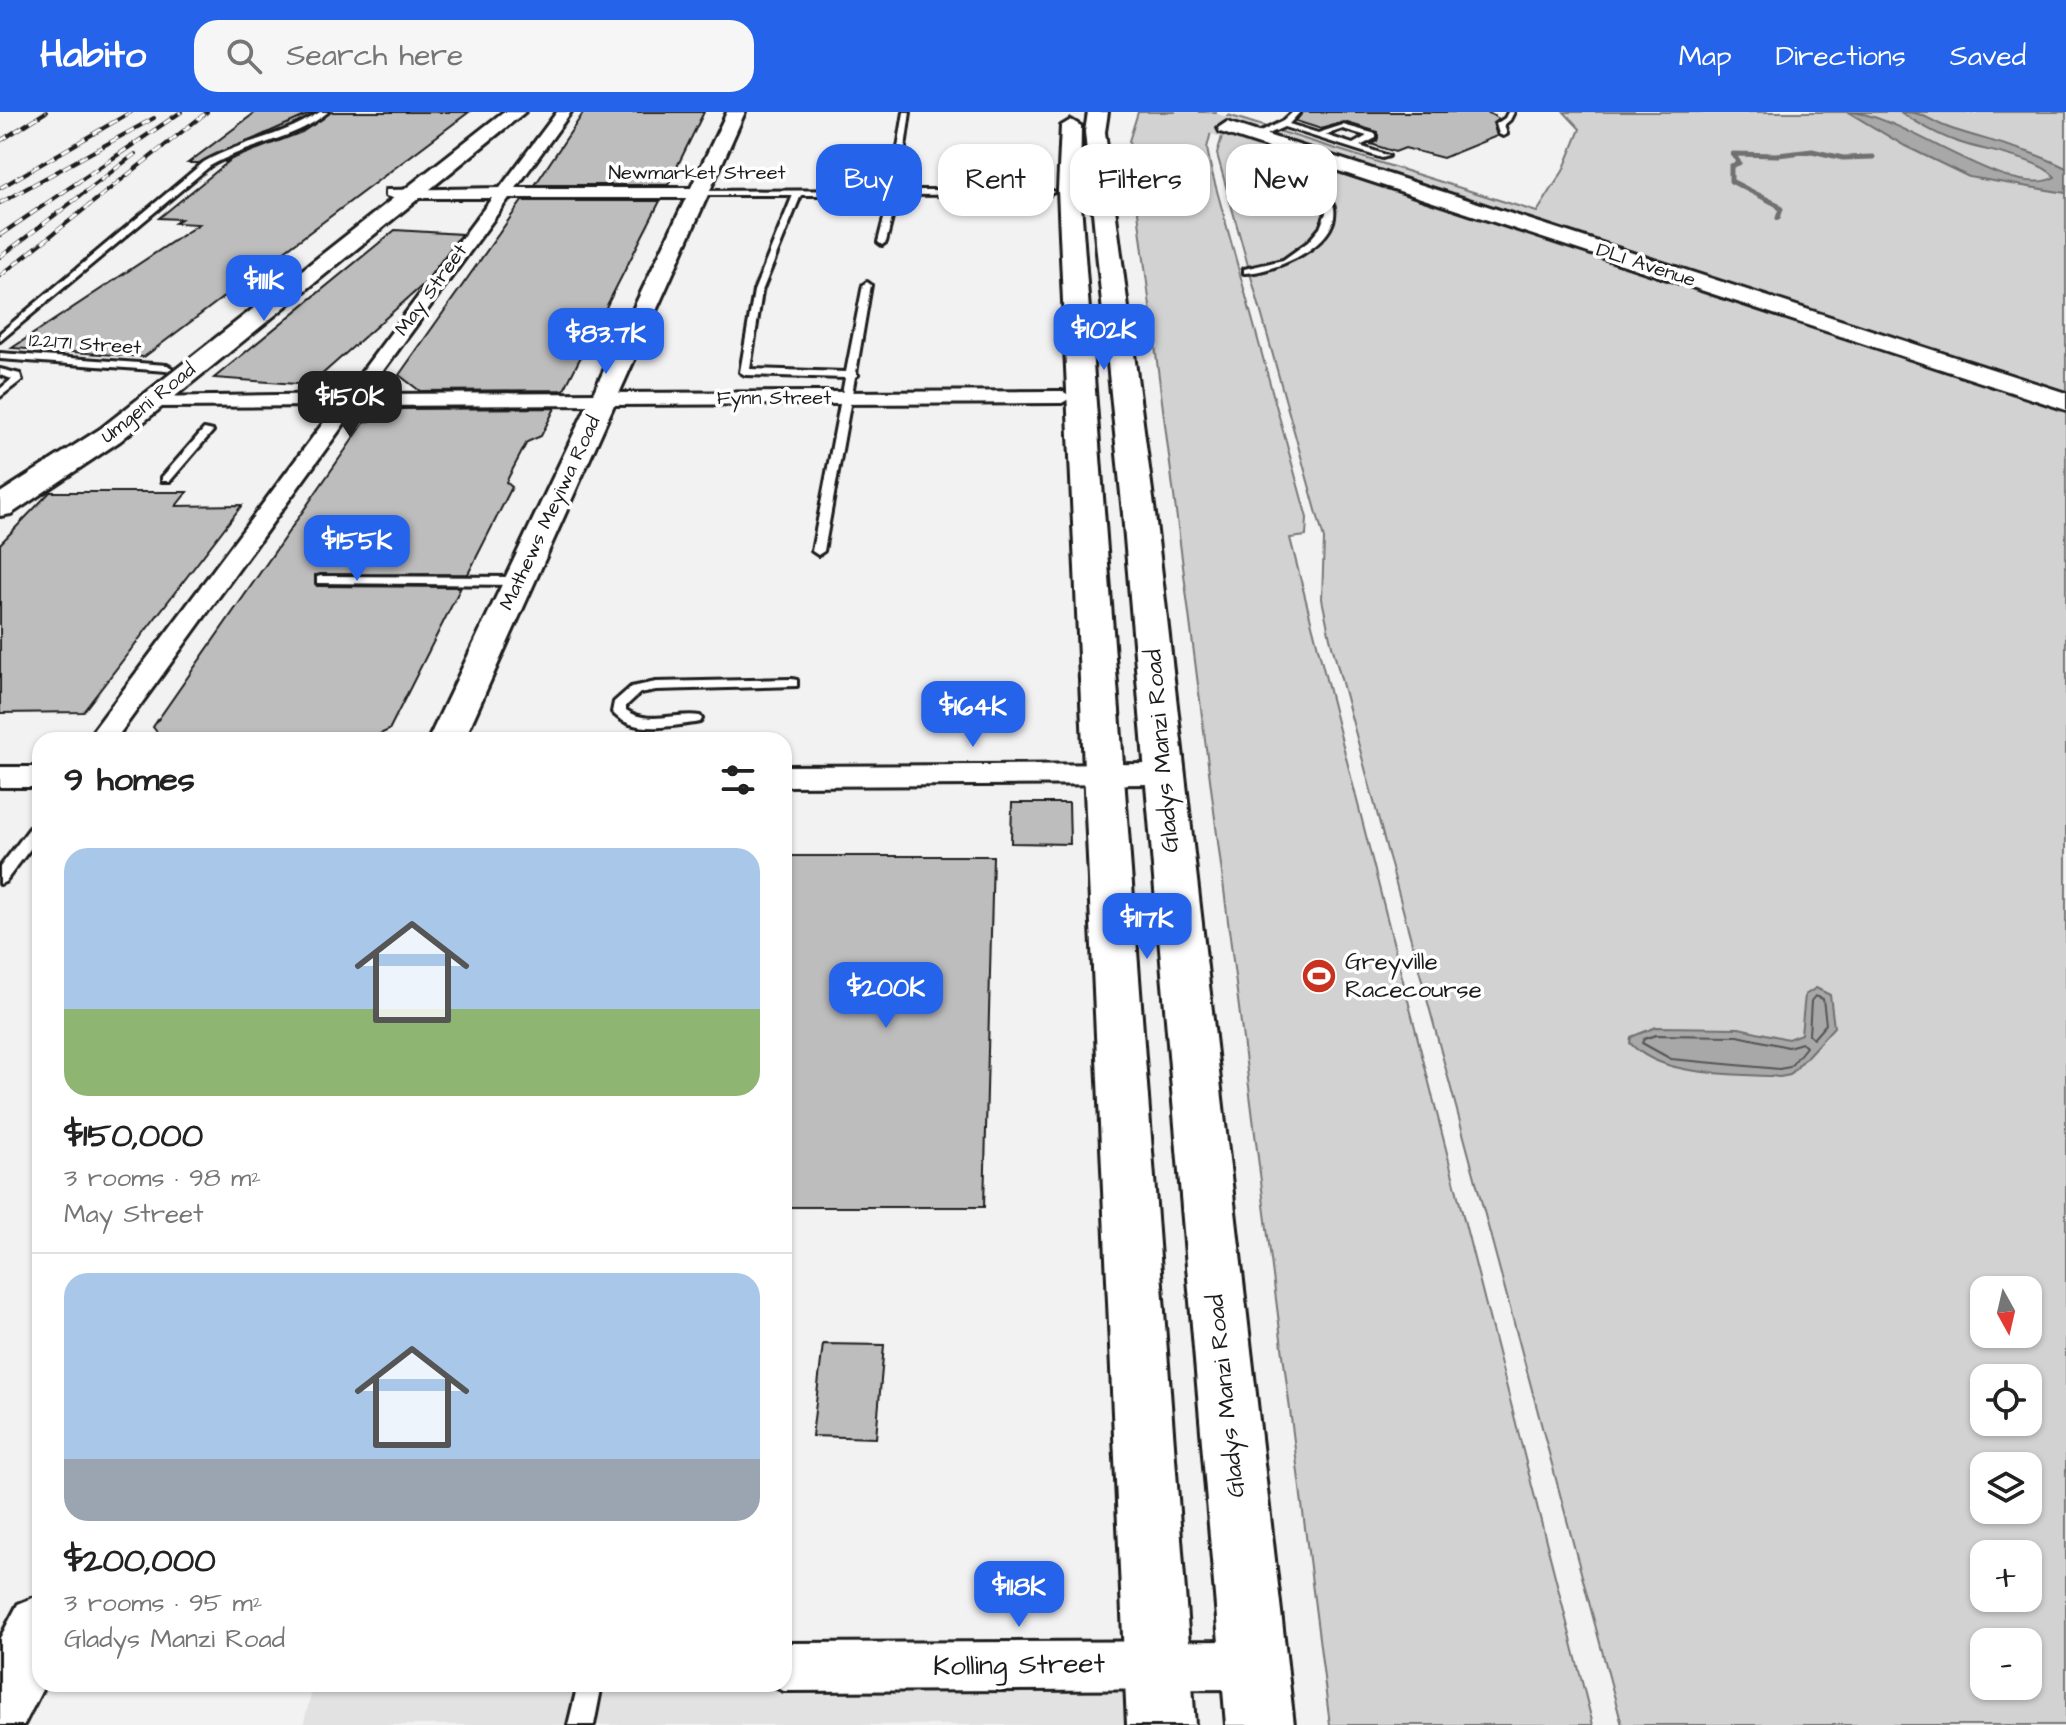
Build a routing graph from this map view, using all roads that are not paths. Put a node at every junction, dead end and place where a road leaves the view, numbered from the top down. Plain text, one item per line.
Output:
1 (325, 112) edge
2 (515, 112) edge
3 (564, 112) edge
4 (736, 112) edge
5 (907, 112) edge
6 (1098, 112) edge
7 (1297, 112) edge
8 (1511, 112) edge
9 (1071, 113) edge
10 (489, 121) edge
11 (1283, 124) junction
12 (1227, 128) tunnel mouth
13 (1503, 134) dead end
14 (1254, 137) junction
15 (1335, 140) junction
16 (1311, 143) junction
17 (901, 144) edge
18 (1072, 144) edge
19 (1091, 144) edge
20 (1354, 146) junction
21 (1385, 156) dead end
22 (1070, 191) edge
23 (504, 192) junction
24 (402, 193) junction
25 (698, 193) junction
26 (798, 193) junction
27 (816, 193) edge
28 (922, 193) edge
29 (888, 216) edge
30 (1075, 216) edge
31 (1329, 216) edge
32 (882, 242) dead end
33 (1247, 271) dead end
34 (867, 285) dead end
35 (0, 338) edge
36 (0, 356) edge
37 (167, 368) junction
38 (0, 372) edge
39 (853, 375) junction
40 (0, 394) edge
41 (602, 398) junction
42 (847, 398) junction
43 (1090, 398) junction
44 (150, 401) junction
45 (350, 401) junction
46 (2066, 402) edge
47 (208, 431) dead end
48 (166, 479) dead end
49 (0, 486) edge
50 (0, 507) edge
51 (818, 551) dead end
52 (321, 580) dead end
53 (518, 581) junction
54 (792, 683) dead end
55 (695, 719) dead end
56 (106, 732) edge
57 (450, 732) edge
58 (1105, 774) junction
59 (1163, 774) junction
60 (792, 776) edge
61 (0, 777) edge
62 (32, 777) edge
63 (32, 836) edge
64 (0, 878) edge
65 (1156, 1664) junction
66 (1254, 1665) junction
67 (792, 1667) edge
68 (588, 1692) edge
69 (581, 1725) edge
70 (1161, 1725) edge
71 (1260, 1725) edge

1 - 35 lane
2 - 10 main road, Umgeni Road
3 - 23 street, May Street
4 - 25 street, Mathews Meyiwa Road
5 - 17 lane
6 - 19 main road, Gladys Manzi Road
7 - 11 lane
8 - 13 lane
9 - 18 main road, Gladys Manzi Road
10 - 24 main road, Umgeni Road
11 - 14 lane
11 - 16 lane
12 - 14 street, DLI Avenue
14 - 16 street, DLI Avenue
15 - 16 lane
15 - 16 lane
15 - 20 lane
16 - 20 lane
16 - 46 street, DLI Avenue
20 - 21 lane
22 - 28 lane, Newmarket Street
23 - 24 street, Newmarket Street
23 - 25 street, Newmarket Street
23 - 45 street, May Street
24 - 37 main road, Umgeni Road
24 - 44 main road, Umgeni Road
25 - 26 lane, Newmarket Street
25 - 41 street, Mathews Meyiwa Road
26 - 27 lane, Newmarket Street
26 - 39 lane
29 - 32 lane
30 - 43 main road, Gladys Manzi Road
31 - 33 lane
34 - 39 lane
36 - 37 lane, 122171 Street
37 - 49 main road, Umgeni Road
38 - 40 lane
39 - 42 lane
41 - 42 street, Fynn Street
41 - 45 street, Fynn Street
41 - 53 street, Mathews Meyiwa Road
42 - 43 street, Fynn Street
42 - 51 lane
43 - 58 main road, Gladys Manzi Road
43 - 59 main road, Gladys Manzi Road
44 - 45 street, Fynn Street
44 - 50 main road, Umgeni Road
45 - 56 street, May Street
47 - 48 lane
52 - 53 lane
53 - 57 street, Mathews Meyiwa Road
54 - 55 lane
58 - 59 street
58 - 60 street
58 - 65 main road, Gladys Manzi Road
59 - 66 main road, Gladys Manzi Road
61 - 62 street
63 - 64 lane
65 - 66 street, Kolling Street
65 - 67 street, Kolling Street
65 - 70 main road, Gladys Manzi Road
66 - 71 main road, Gladys Manzi Road
68 - 69 lane

